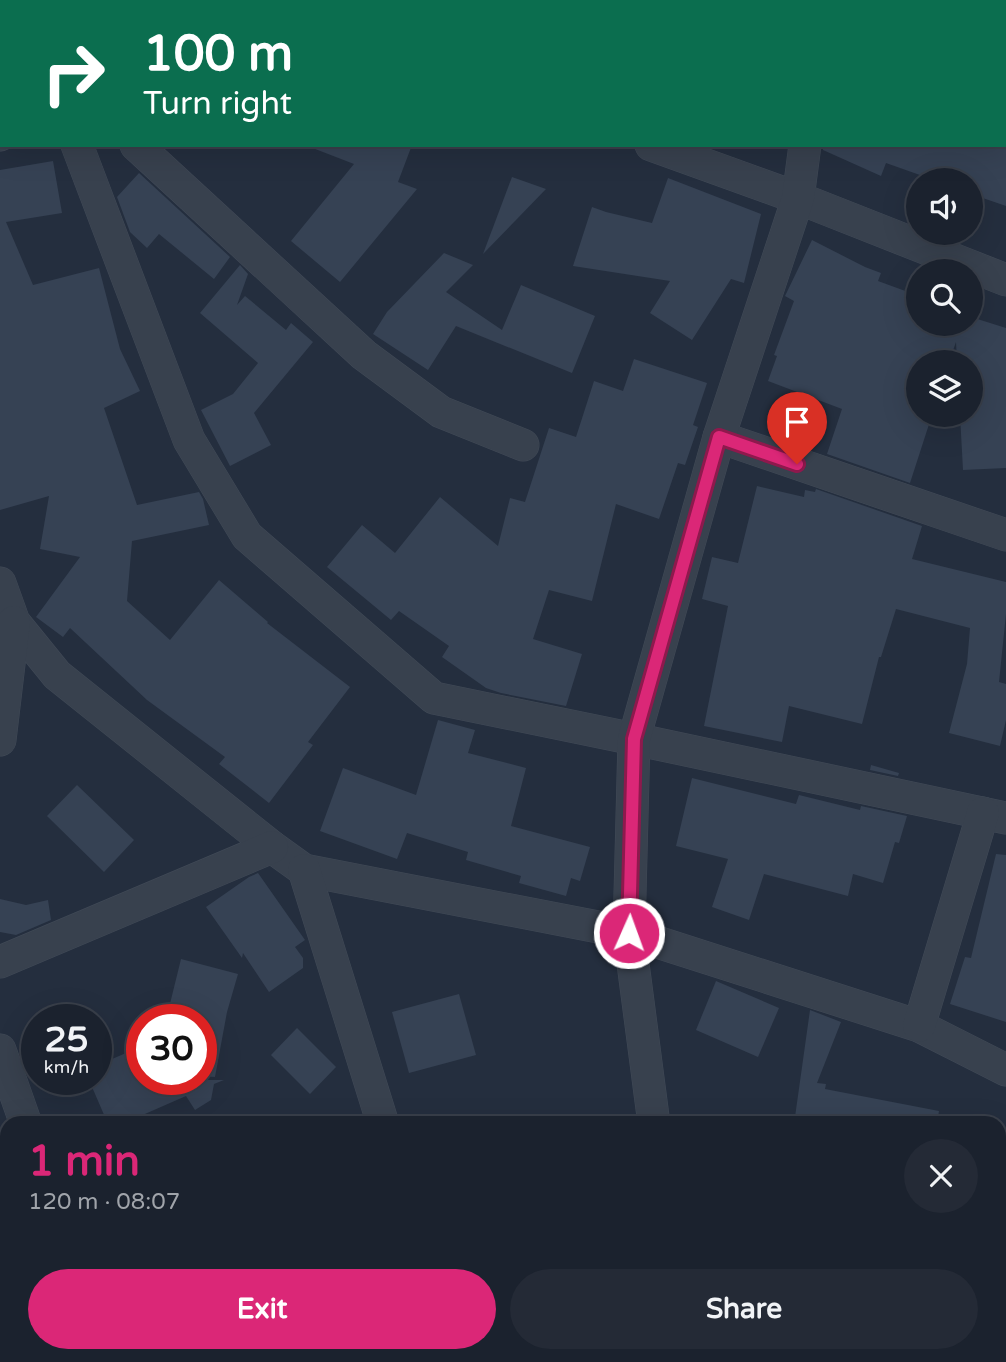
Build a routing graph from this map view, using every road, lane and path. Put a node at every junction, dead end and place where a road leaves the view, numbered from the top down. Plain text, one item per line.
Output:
1 (79, 147) edge
2 (138, 147) edge
3 (657, 147) edge
4 (805, 147) edge
5 (798, 198) junction
6 (1006, 280) edge
7 (719, 437) junction
8 (523, 445) dead end
9 (1006, 535) edge
10 (0, 583) edge
11 (14, 622) junction
12 (634, 739) junction
13 (0, 740) edge
14 (994, 816) edge
15 (272, 847) junction
16 (304, 870) junction
17 (629, 933) junction
18 (0, 962) edge
19 (919, 1026) junction
20 (0, 1050) edge
21 (1006, 1070) edge
22 (23, 1116) edge
23 (381, 1116) edge
24 (653, 1116) edge

1 - 12 street
2 - 8 street
3 - 5 street
4 - 5 street
5 - 6 street
5 - 7 street
7 - 9 street
7 - 12 street
10 - 11 street
11 - 13 street
11 - 15 street
12 - 14 street
12 - 17 street
14 - 19 street
15 - 16 street
15 - 18 street
16 - 17 street
16 - 23 street
17 - 19 street
17 - 24 street
19 - 21 street
20 - 22 street

